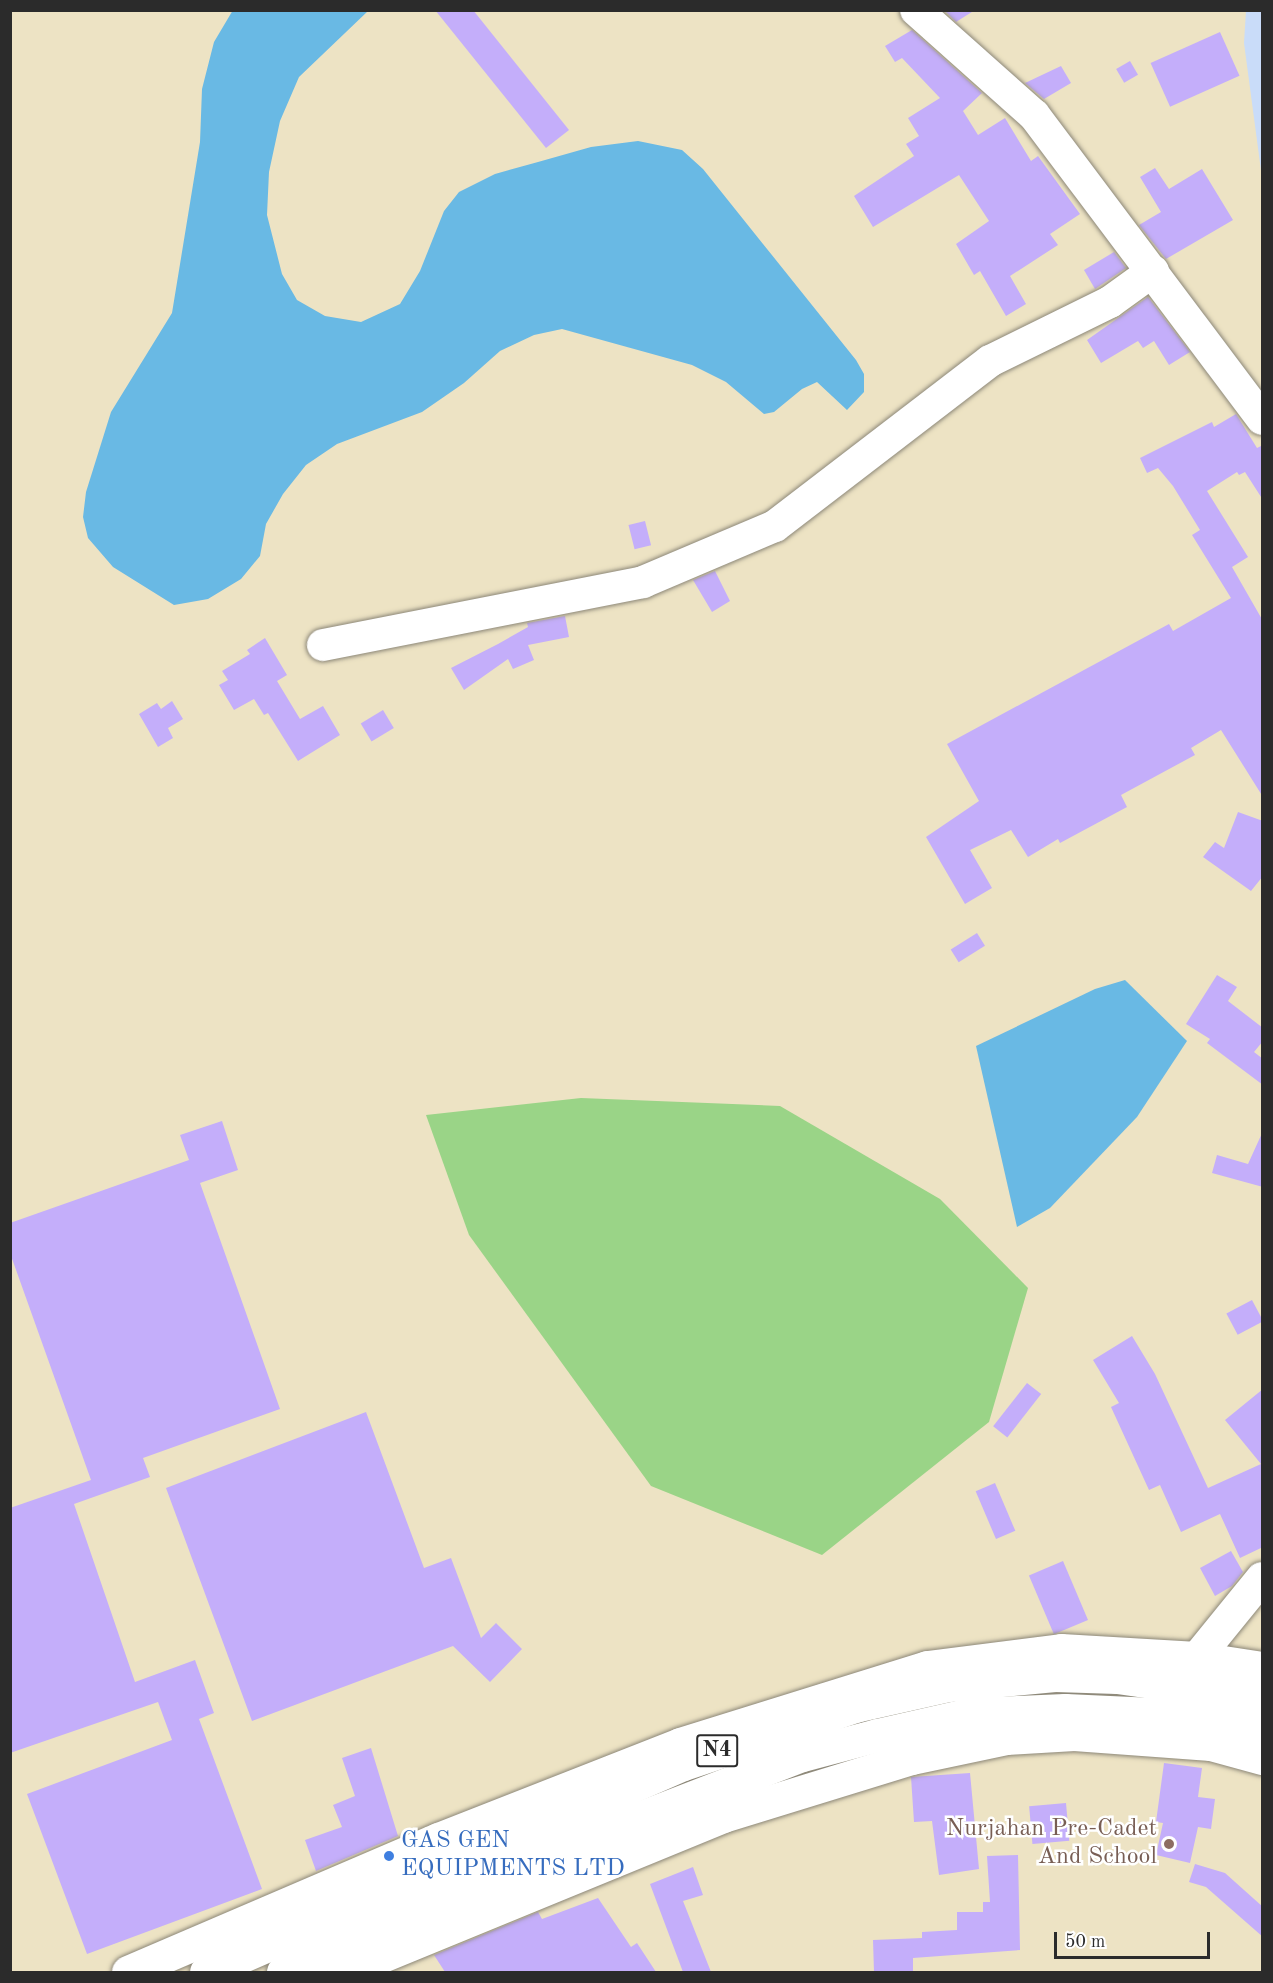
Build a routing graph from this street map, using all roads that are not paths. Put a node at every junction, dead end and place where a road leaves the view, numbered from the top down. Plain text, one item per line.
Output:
1 (916, 10) edge
2 (1153, 271) junction
3 (1263, 419) edge
4 (323, 645) dead end
5 (1263, 1578) edge
6 (1197, 1658) junction
7 (1263, 1668) edge
8 (1263, 1698) edge
9 (1263, 1730) edge
10 (1263, 1758) edge
11 (128, 1972) edge
12 (206, 1972) edge
13 (283, 1972) edge
14 (343, 1972) edge

1 - 2 street
2 - 3 street
2 - 4 street
5 - 6 street
6 - 7 main road
6 - 11 main road
8 - 12 main road, N4
9 - 13 main road, N4
10 - 14 main road

